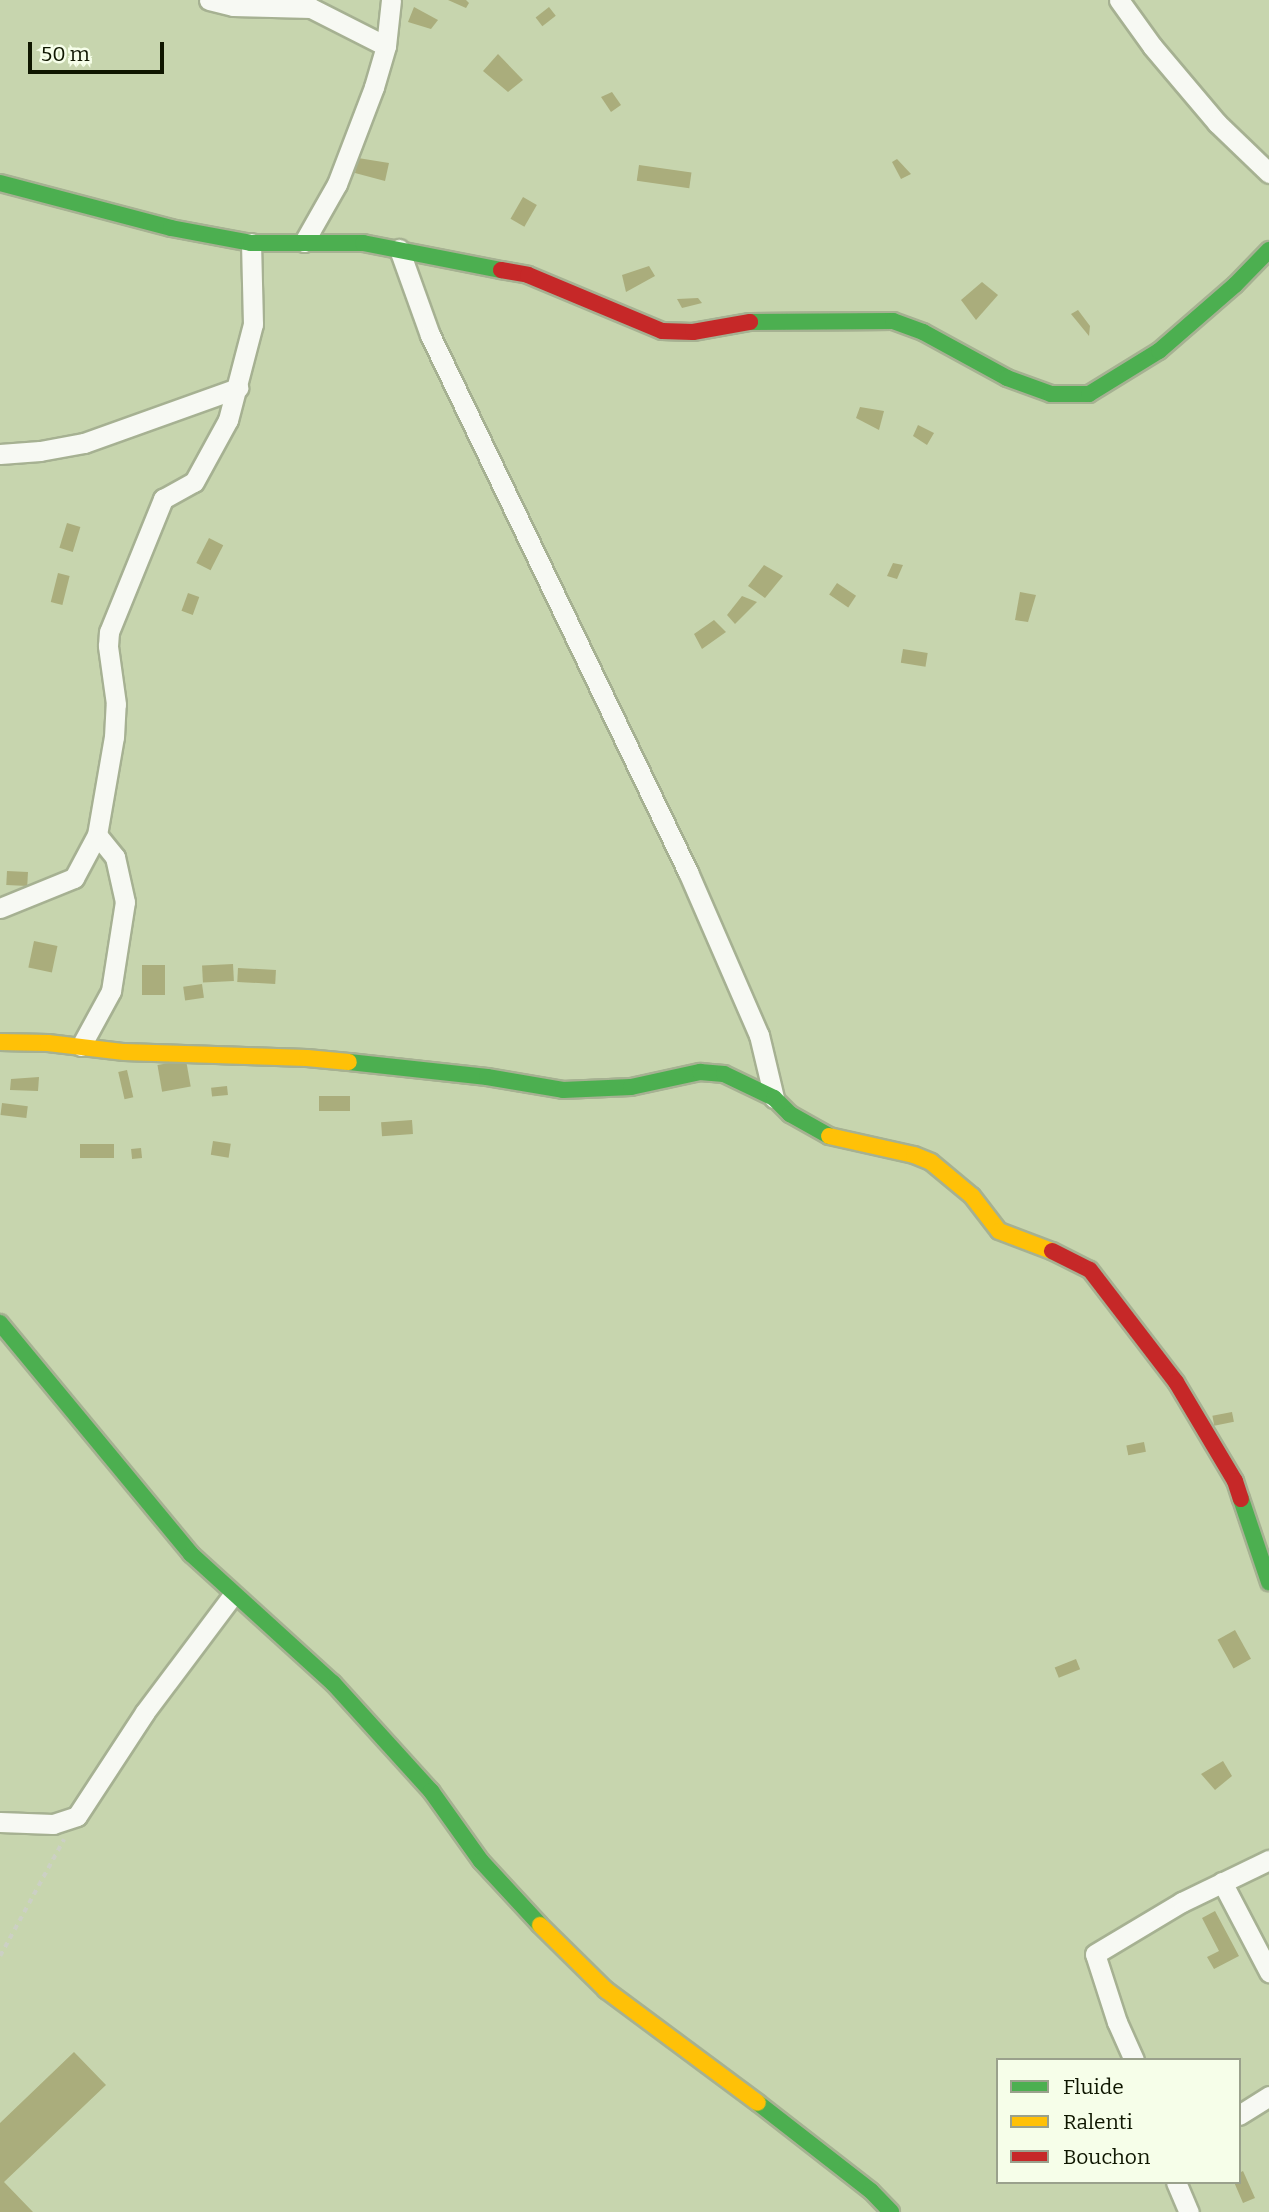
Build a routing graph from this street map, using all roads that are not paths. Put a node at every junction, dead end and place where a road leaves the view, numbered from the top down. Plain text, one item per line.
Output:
1 (209, 0) edge
2 (391, 0) edge
3 (1119, 0) edge
4 (386, 46) junction
5 (1269, 173) edge
6 (0, 183) edge
7 (303, 242) junction
8 (251, 243) junction
9 (400, 249) junction
10 (1269, 250) edge
11 (239, 388) junction
12 (0, 454) edge
13 (97, 835) junction
14 (0, 908) edge
15 (0, 1042) edge
16 (81, 1046) junction
17 (774, 1098) junction
18 (0, 1323) edge
19 (1269, 1581) edge
20 (233, 1595) junction
21 (0, 1822) edge
22 (1269, 1860) edge
23 (1222, 1882) junction
24 (1269, 1972) edge
25 (1133, 2058) edge
26 (1269, 2095) edge
27 (1241, 2114) edge
28 (1177, 2184) edge
29 (891, 2212) edge
30 (1189, 2212) edge

1 - 4 street
2 - 4 street
3 - 5 street
4 - 7 street
6 - 8 street
7 - 8 street
7 - 9 street
8 - 11 street
9 - 10 street
9 - 17 street
11 - 12 street
11 - 13 street
13 - 14 street
13 - 16 street
15 - 16 street
16 - 17 street
17 - 19 street
18 - 20 street
20 - 21 street
20 - 29 street
22 - 23 street
23 - 24 street
23 - 25 street
26 - 27 street
28 - 30 street

